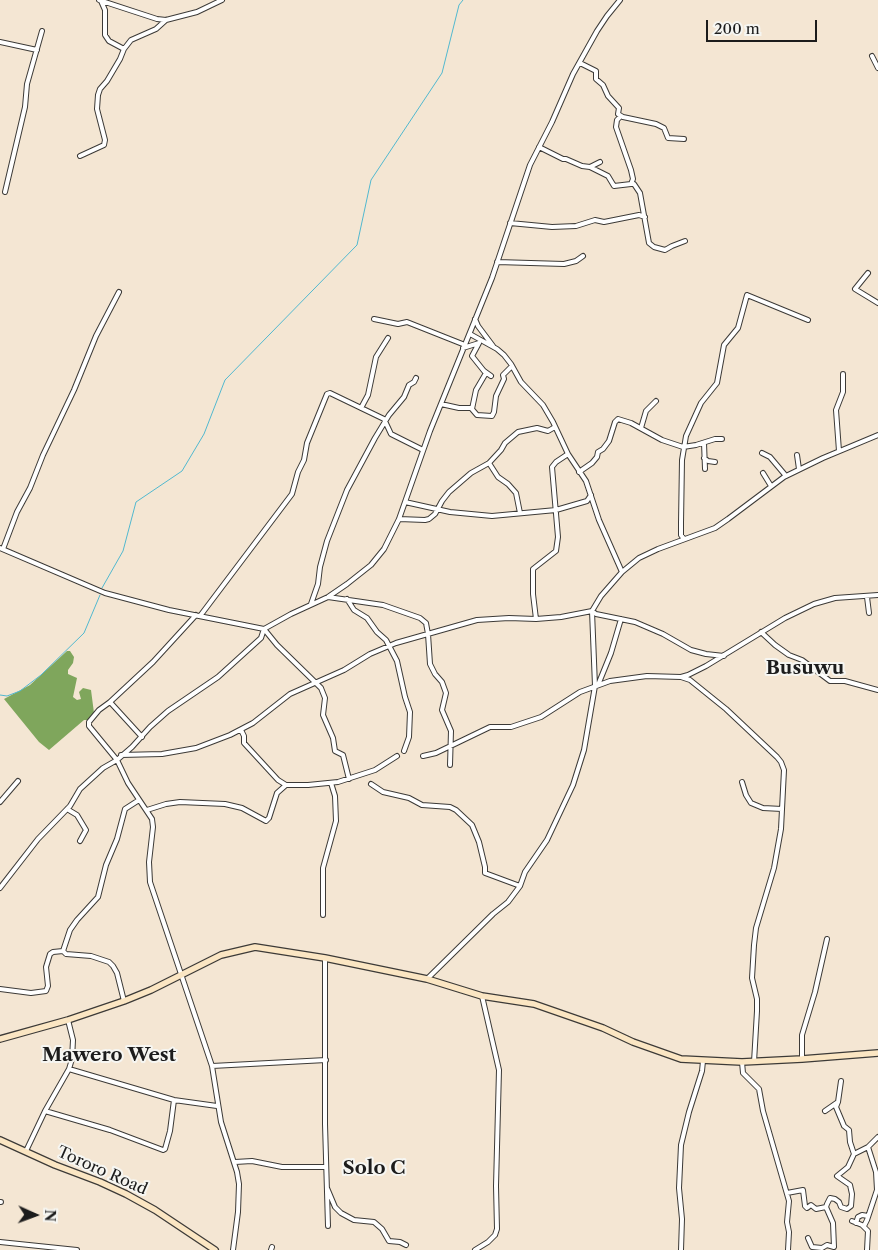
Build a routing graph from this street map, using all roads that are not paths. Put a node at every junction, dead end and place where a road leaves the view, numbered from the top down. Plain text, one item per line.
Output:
1 (100, 0) edge
2 (222, 0) edge
3 (620, 0) edge
4 (166, 20) junction
5 (42, 31) dead end
6 (0, 42) edge
7 (124, 49) junction
8 (37, 50) junction
9 (872, 56) dead end
10 (580, 63) junction
11 (878, 68) edge
12 (620, 116) junction
13 (684, 139) dead end
14 (539, 147) junction
15 (80, 156) dead end
16 (600, 162) dead end
17 (590, 167) junction
18 (631, 184) junction
19 (5, 192) dead end
20 (645, 217) junction
21 (510, 222) junction
22 (685, 241) dead end
23 (584, 256) dead end
24 (497, 262) junction
25 (868, 273) dead end
26 (119, 292) dead end
27 (878, 303) edge
28 (374, 319) dead end
29 (475, 319) junction
30 (808, 320) dead end
31 (470, 334) junction
32 (388, 338) dead end
33 (484, 342) junction
34 (479, 343) junction
35 (464, 347) junction
36 (494, 347) junction
37 (512, 366) junction
38 (486, 373) junction
39 (844, 374) dead end
40 (492, 376) dead end
41 (416, 378) dead end
42 (656, 400) dead end
43 (441, 404) junction
44 (361, 408) junction
45 (472, 409) junction
46 (386, 421) junction
47 (555, 427) junction
48 (640, 428) junction
49 (878, 429) edge
50 (878, 435) edge
51 (722, 439) dead end
52 (704, 443) junction
53 (684, 447) junction
54 (423, 450) junction
55 (839, 451) junction
56 (762, 453) dead end
57 (568, 454) junction
58 (797, 455) dead end
59 (704, 458) junction
60 (489, 462) junction
61 (715, 462) dead end
62 (799, 468) junction
63 (705, 469) dead end
64 (579, 472) junction
65 (763, 473) dead end
66 (786, 476) junction
67 (771, 486) junction
68 (591, 496) junction
69 (405, 502) junction
70 (438, 508) junction
71 (556, 510) junction
72 (520, 514) junction
73 (399, 519) junction
74 (684, 539) junction
75 (1, 549) edge
76 (622, 572) junction
77 (878, 595) edge
78 (328, 597) junction
79 (867, 597) junction
80 (347, 599) junction
81 (311, 604) junction
82 (592, 611) junction
83 (869, 613) dead end
84 (198, 616) junction
85 (621, 619) junction
86 (536, 620) junction
87 (264, 629) junction
88 (761, 632) junction
89 (428, 634) junction
90 (389, 647) junction
91 (724, 656) junction
92 (681, 677) junction
93 (315, 683) junction
94 (597, 686) junction
95 (878, 690) edge
96 (110, 702) junction
97 (241, 730) junction
98 (142, 737) junction
99 (452, 744) junction
100 (404, 751) dead end
101 (121, 755) junction
102 (397, 756) dead end
103 (423, 756) dead end
104 (117, 760) junction
105 (450, 766) dead end
106 (349, 779) junction
107 (278, 780) junction
108 (18, 781) dead end
109 (742, 782) dead end
110 (331, 783) junction
111 (371, 784) dead end
112 (286, 785) junction
113 (279, 791) junction
114 (139, 800) junction
115 (0, 802) edge
116 (67, 809) junction
117 (782, 809) junction
118 (147, 810) junction
119 (80, 841) dead end
120 (520, 886) junction
121 (0, 888) edge
122 (323, 915) dead end
123 (827, 938) dead end
124 (64, 951) junction
125 (326, 958) junction
126 (181, 974) junction
127 (427, 979) junction
128 (0, 989) edge
129 (482, 996) junction
130 (124, 1001) junction
131 (68, 1020) junction
132 (0, 1039) edge
133 (878, 1053) edge
134 (802, 1059) junction
135 (326, 1060) junction
136 (703, 1061) junction
137 (742, 1062) junction
138 (754, 1062) junction
139 (212, 1066) junction
140 (69, 1069) junction
141 (841, 1081) dead end
142 (174, 1100) junction
143 (838, 1102) junction
144 (217, 1106) junction
145 (45, 1111) junction
146 (825, 1111) dead end
147 (878, 1137) edge
148 (0, 1140) edge
149 (868, 1147) junction
150 (26, 1151) junction
151 (854, 1154) junction
152 (235, 1162) junction
153 (326, 1167) junction
154 (326, 1186) junction
155 (787, 1193) junction
156 (826, 1207) junction
157 (868, 1216) junction
158 (328, 1226) dead end
159 (864, 1226) junction
160 (808, 1238) dead end
161 (0, 1242) edge
162 (406, 1245) dead end
163 (39, 1246) junction
164 (44, 1250) edge
165 (77, 1250) edge
166 (215, 1250) edge
167 (233, 1250) edge
168 (475, 1250) edge
169 (681, 1250) edge
170 (788, 1250) edge
171 (866, 1250) edge

1 - 4 street
1 - 7 street
2 - 4 street
3 - 10 street
4 - 7 street
5 - 8 street
6 - 8 street
7 - 15 street
8 - 19 street
9 - 11 street
10 - 12 street
10 - 14 street
12 - 13 street
12 - 18 street
14 - 17 street
14 - 21 street
16 - 17 street
17 - 18 street
18 - 20 street
20 - 21 street
20 - 22 street
21 - 24 street
23 - 24 street
24 - 29 street
25 - 27 street
26 - 75 street
28 - 35 street
29 - 31 street
29 - 36 street
30 - 53 street
31 - 33 street
31 - 35 street
32 - 44 street
33 - 34 street
33 - 36 street
34 - 35 street
34 - 38 street
35 - 43 street
36 - 37 street
37 - 45 street
37 - 47 street
38 - 40 street
38 - 45 street
39 - 55 street
41 - 46 street
42 - 48 street
43 - 45 street
43 - 54 street
44 - 46 street
44 - 84 street
46 - 54 street
46 - 81 street
47 - 57 street
47 - 60 street
48 - 53 street
48 - 64 street
49 - 50 street
50 - 55 street
51 - 52 street
52 - 53 street
52 - 59 street
53 - 74 street
54 - 69 street
55 - 62 street
56 - 66 street
57 - 64 street
57 - 71 street
58 - 62 street
59 - 61 street
59 - 63 street
60 - 70 street
60 - 72 street
62 - 66 street
64 - 68 street
65 - 67 street
66 - 67 street
67 - 74 street
68 - 71 street
68 - 76 street
69 - 70 street
69 - 73 street
70 - 72 street
70 - 73 street
71 - 72 street
71 - 86 street
73 - 78 street
74 - 76 street
75 - 84 street
76 - 82 street
77 - 79 street
78 - 80 street
78 - 81 street
79 - 83 street
79 - 88 street
80 - 89 street
80 - 90 street
81 - 87 street
82 - 85 street
82 - 86 street
82 - 94 street
84 - 87 street
84 - 96 street
85 - 91 street
85 - 94 street
86 - 89 street
87 - 93 street
87 - 98 street
88 - 91 street
88 - 95 street
89 - 90 street
89 - 99 street
90 - 93 street
90 - 100 street
91 - 92 street
92 - 94 street
92 - 117 street
93 - 97 street
93 - 106 street
94 - 99 street
94 - 120 street
96 - 98 street
96 - 104 street
97 - 101 street
97 - 107 street
98 - 101 street
99 - 103 street
99 - 105 street
101 - 104 street
102 - 106 street
104 - 114 street
104 - 116 street
106 - 110 street
107 - 112 street
107 - 113 street
108 - 115 street
109 - 117 street
110 - 112 street
110 - 122 street
111 - 120 street
112 - 113 street
113 - 118 street
114 - 118 street
114 - 124 street
116 - 119 street
116 - 121 street
117 - 138 street
118 - 126 street
120 - 127 street
123 - 134 street
124 - 128 street
124 - 130 street
125 - 126 main road
125 - 127 main road
125 - 135 street
126 - 130 main road
126 - 139 street
127 - 129 main road
129 - 136 main road
129 - 168 street
130 - 131 main road
131 - 132 main road
131 - 140 street
133 - 134 main road
134 - 138 main road
135 - 139 street
135 - 153 street
136 - 137 main road
136 - 169 street
137 - 138 main road
137 - 155 street
139 - 144 street
140 - 142 street
140 - 145 street
141 - 143 street
142 - 144 street
142 - 145 street
143 - 146 street
143 - 151 street
144 - 152 street
145 - 150 street
147 - 149 street
148 - 150 main road, Tororo Road
149 - 151 street
149 - 157 street
150 - 166 main road, Tororo Road
151 - 156 street
152 - 153 street
152 - 167 street
153 - 154 street
154 - 158 street
154 - 162 street
155 - 156 street
155 - 170 street
156 - 160 street
157 - 159 street
157 - 159 street
159 - 171 street
161 - 163 street
163 - 164 street
163 - 165 street

